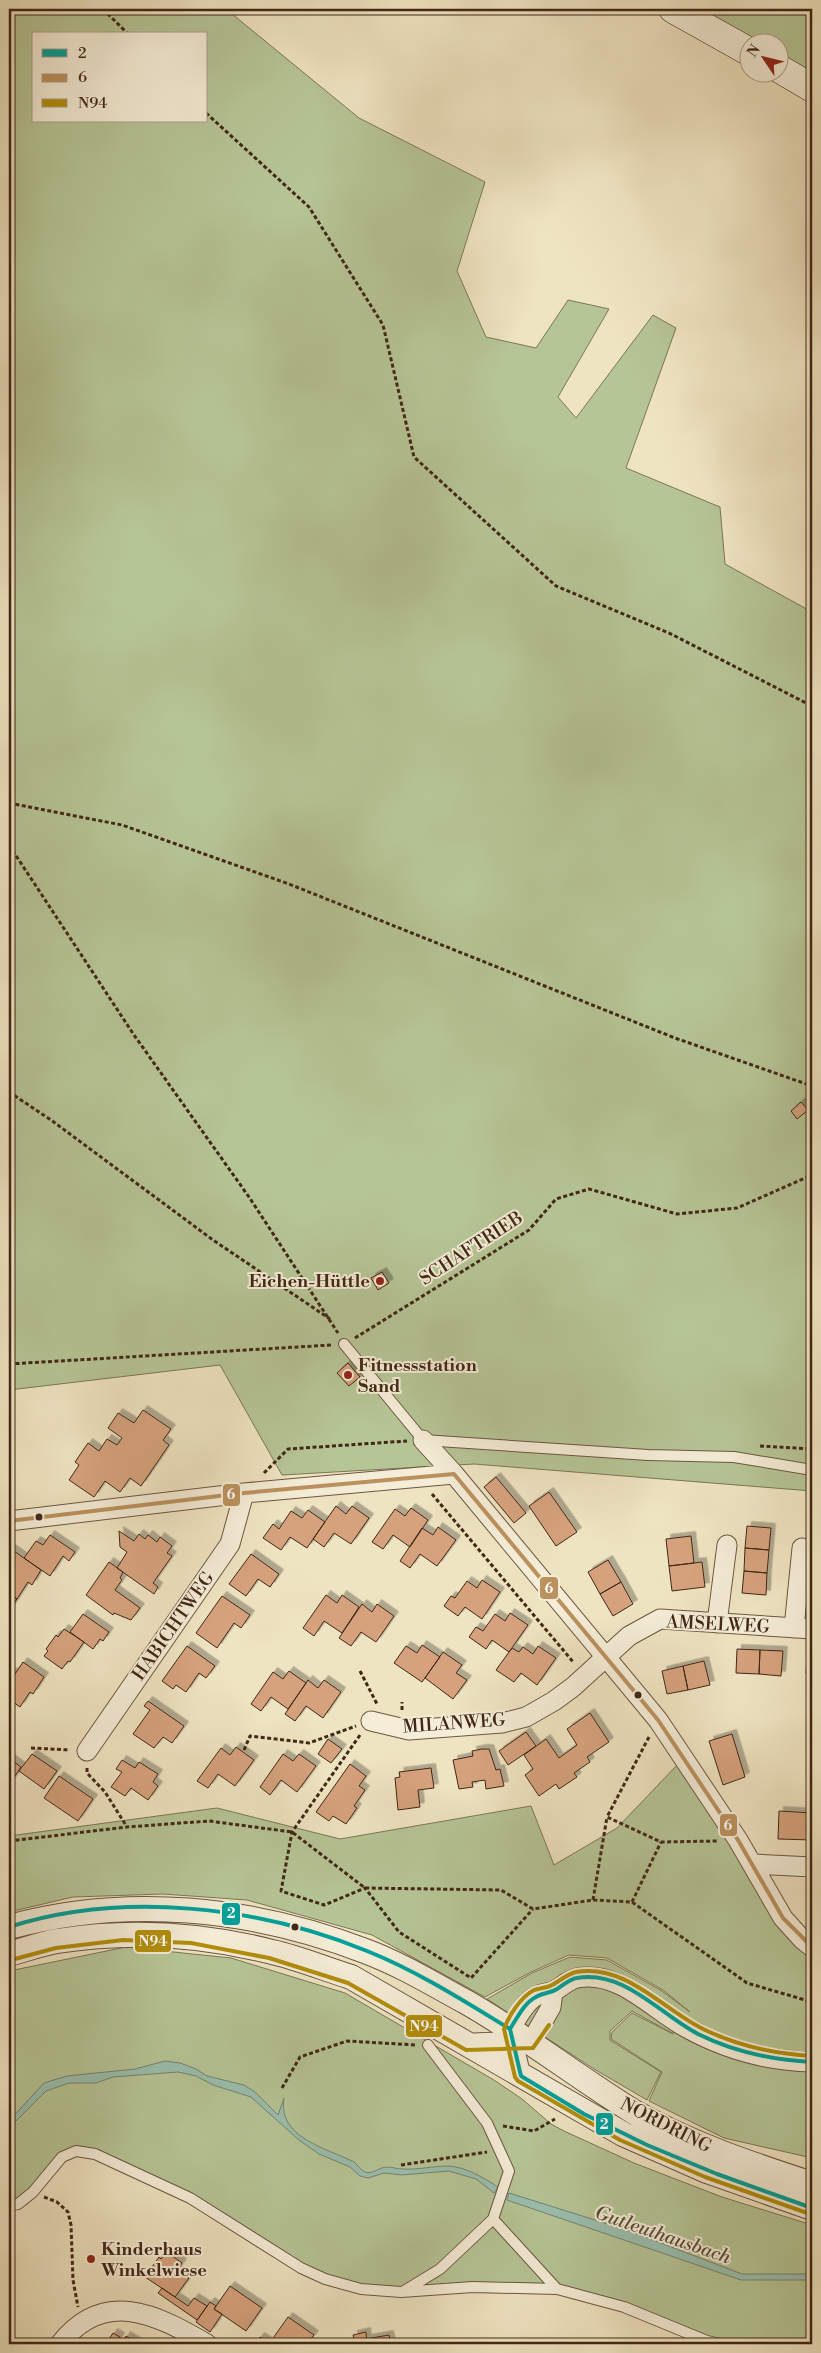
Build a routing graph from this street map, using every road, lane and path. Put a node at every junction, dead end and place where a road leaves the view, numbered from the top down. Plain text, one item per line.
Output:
1 (103, 9) edge
2 (673, 9) edge
3 (126, 32) edge
4 (738, 45) edge
5 (788, 74) edge
6 (812, 88) edge
7 (208, 115) edge
8 (812, 706) edge
9 (9, 803) edge
10 (9, 845) edge
11 (812, 1086) edge
12 (9, 1092) edge
13 (812, 1175) edge
14 (332, 1320) junction
15 (344, 1344) junction
16 (9, 1364) edge
17 (423, 1440) junction
18 (812, 1470) edge
19 (454, 1474) junction
20 (418, 1478) junction
21 (244, 1493) junction
22 (9, 1521) edge
23 (727, 1545) dead end
24 (802, 1548) dead end
25 (718, 1623) junction
26 (794, 1628) junction
27 (812, 1629) edge
28 (606, 1658) junction
29 (360, 1671) dead end
30 (585, 1676) junction
31 (658, 1720) junction
32 (371, 1721) junction
33 (389, 1726) junction
34 (31, 1748) dead end
35 (244, 1750) dead end
36 (87, 1751) joint
37 (87, 1773) dead end
38 (607, 1817) junction
39 (127, 1827) junction
40 (292, 1832) junction
41 (738, 1840) junction
42 (9, 1841) edge
43 (661, 1842) junction
44 (752, 1864) junction
45 (812, 1867) edge
46 (365, 1888) junction
47 (592, 1900) junction
48 (632, 1902) junction
49 (533, 1909) junction
50 (9, 1926) edge
51 (812, 1947) edge
52 (9, 1954) edge
53 (812, 2002) edge
54 (518, 2039) junction
55 (468, 2044) junction
56 (428, 2045) joint
57 (812, 2062) edge
58 (521, 2076) junction
59 (282, 2088) dead end
60 (575, 2108) junction
61 (487, 2123) junction
62 (500, 2150) junction
63 (402, 2165) dead end
64 (812, 2184) edge
65 (33, 2192) junction
66 (9, 2206) edge
67 (812, 2208) edge
68 (493, 2220) junction
69 (557, 2289) junction
70 (401, 2292) junction
71 (81, 2322) junction
72 (60, 2344) edge
73 (207, 2344) edge
74 (721, 2344) edge

1 - 3 path
2 - 4 main road
5 - 6 main road
7 - 8 path
9 - 11 path
10 - 14 path
12 - 14 path
13 - 15 path, SCHAFTRIEB
14 - 15 path
15 - 16 path
15 - 17 lane
17 - 18 lane
17 - 19 street
17 - 21 path
19 - 20 street
19 - 28 street
20 - 21 street
20 - 30 path
21 - 22 street
21 - 36 street, HABICHTWEG
23 - 25 street
24 - 26 street
25 - 26 street, AMSELWEG
25 - 28 street, AMSELWEG
26 - 27 street, AMSELWEG
28 - 30 street, MILANWEG
28 - 31 street
29 - 33 path
30 - 33 street, MILANWEG
31 - 38 path
31 - 41 street
32 - 33 street, MILANWEG
32 - 35 path
32 - 40 path
34 - 36 path
37 - 39 path
38 - 43 path
38 - 47 path
39 - 40 path
39 - 42 path
40 - 46 path
40 - 46 path
41 - 43 path
41 - 44 street
43 - 48 path
44 - 45 street
44 - 51 street
46 - 49 path
46 - 49 path
47 - 48 path
47 - 49 path
48 - 53 path
50 - 54 street, NORDRING
52 - 55 street, NORDRING
54 - 55 street, NORDRING
54 - 57 street
54 - 58 street
54 - 64 street, NORDRING
55 - 58 street, NORDRING
56 - 59 path
56 - 61 lane
58 - 60 street, NORDRING
60 - 61 path
60 - 67 street, NORDRING
61 - 62 lane
62 - 63 path
62 - 68 lane
65 - 66 lane
65 - 70 lane
65 - 71 path
68 - 69 lane
68 - 70 lane
69 - 70 lane
69 - 74 lane
71 - 72 street
71 - 73 street

